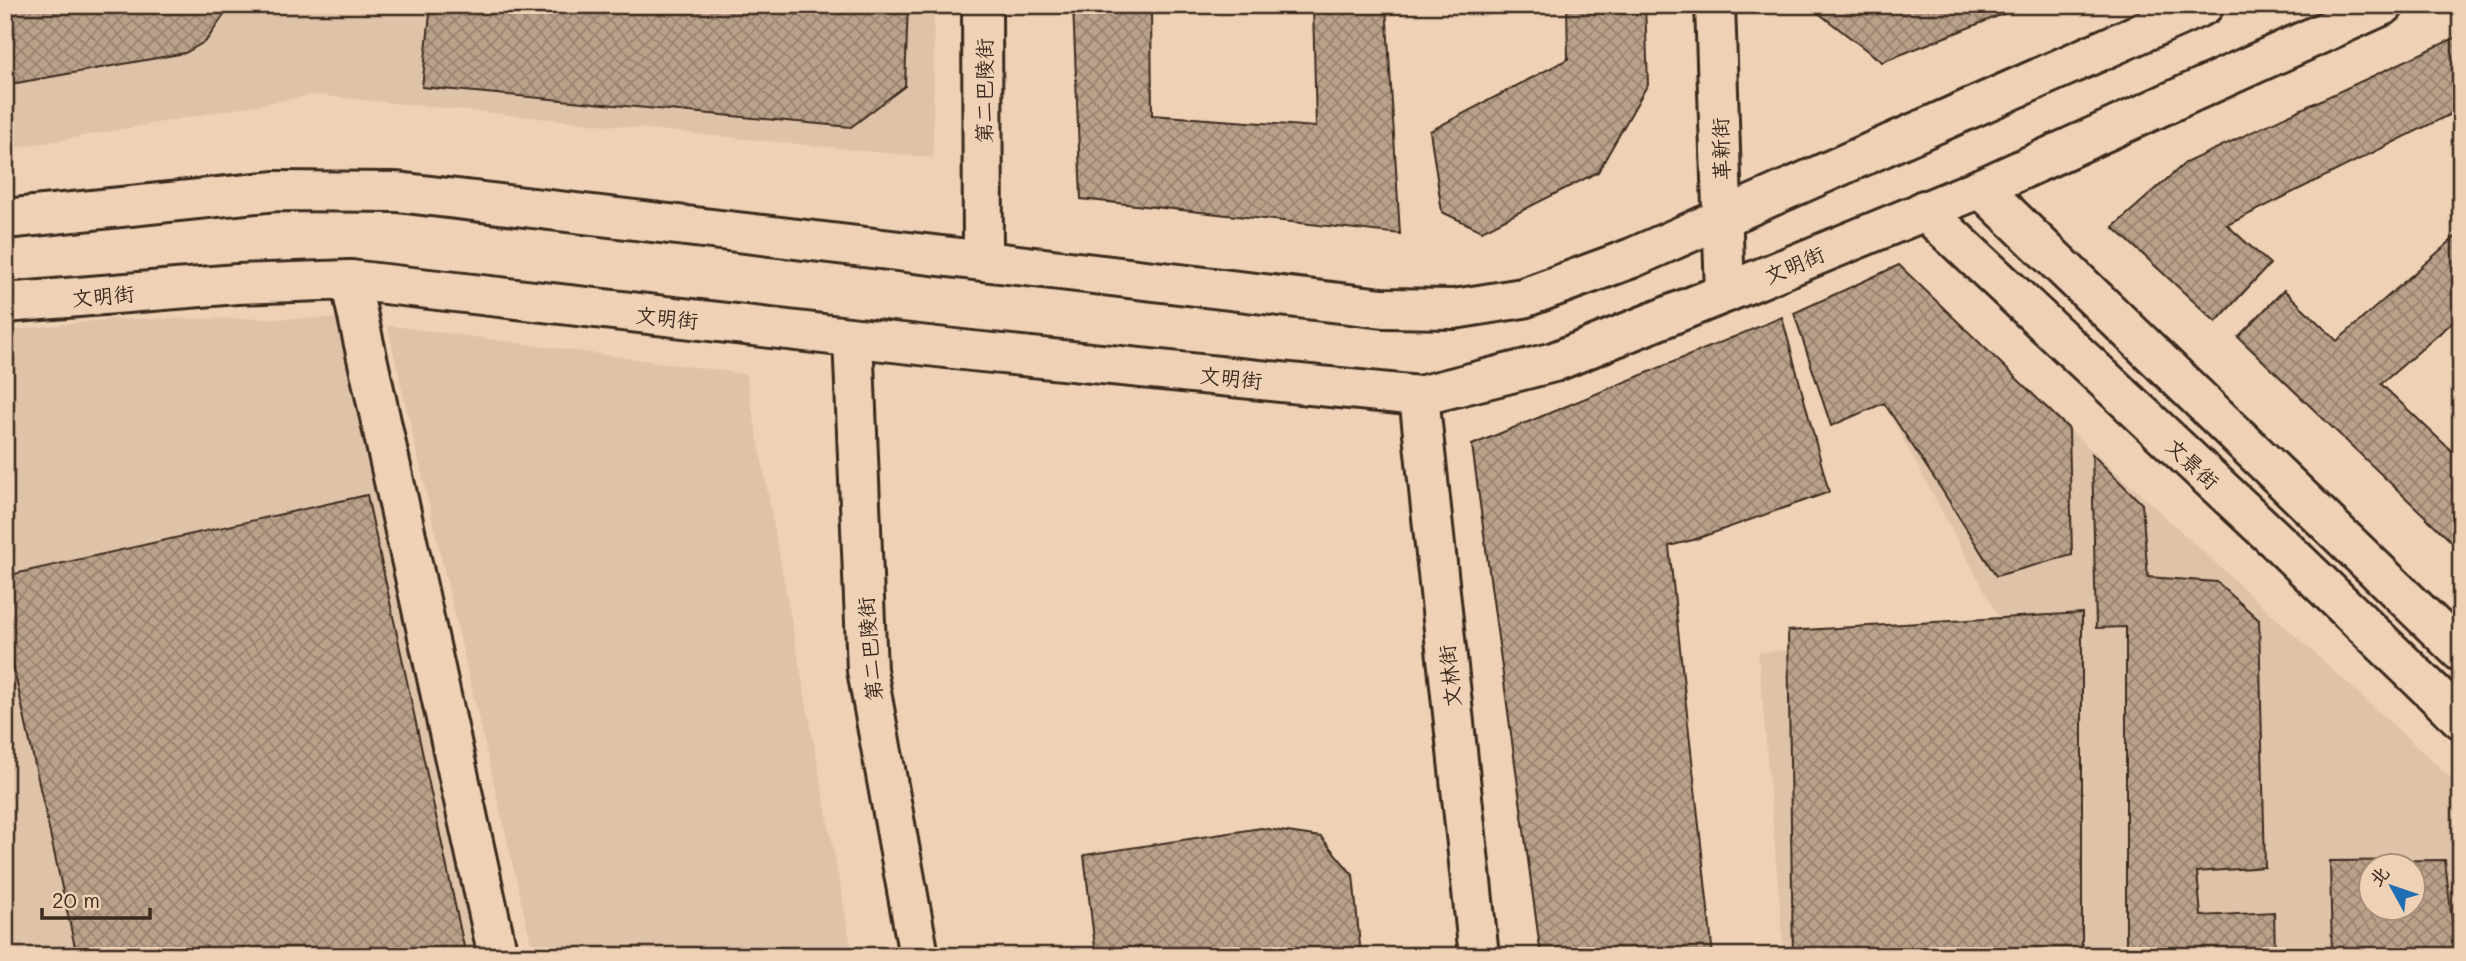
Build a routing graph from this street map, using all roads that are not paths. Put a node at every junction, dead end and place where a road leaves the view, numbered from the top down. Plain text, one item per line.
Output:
1 (982, 5) edge
2 (1715, 5) edge
3 (2204, 5) edge
4 (2384, 5) edge
5 (1981, 188) junction
6 (1924, 210) junction
7 (1723, 218) junction
8 (5, 219) edge
9 (984, 260) junction
10 (350, 280) junction
11 (1725, 293) junction
12 (5, 303) edge
13 (853, 338) junction
14 (1419, 396) junction
15 (2461, 652) edge
16 (2461, 719) edge
17 (498, 956) edge
18 (919, 956) edge
19 (1479, 956) edge

1 - 9 main road, 第二巴陵街
2 - 7 main road, 革新街
3 - 7 main road
4 - 5 main road, 文明街
5 - 6 main road, 文明街
5 - 15 main road
6 - 11 main road, 文明街
6 - 16 main road, 文景街
7 - 9 main road
7 - 11 main road, 革新街
8 - 9 main road
10 - 12 main road, 文明街
10 - 13 main road, 文明街
10 - 17 main road
11 - 14 main road, 文明街
13 - 14 main road, 文明街
13 - 18 main road, 第二巴陵街
14 - 19 main road, 文林街

